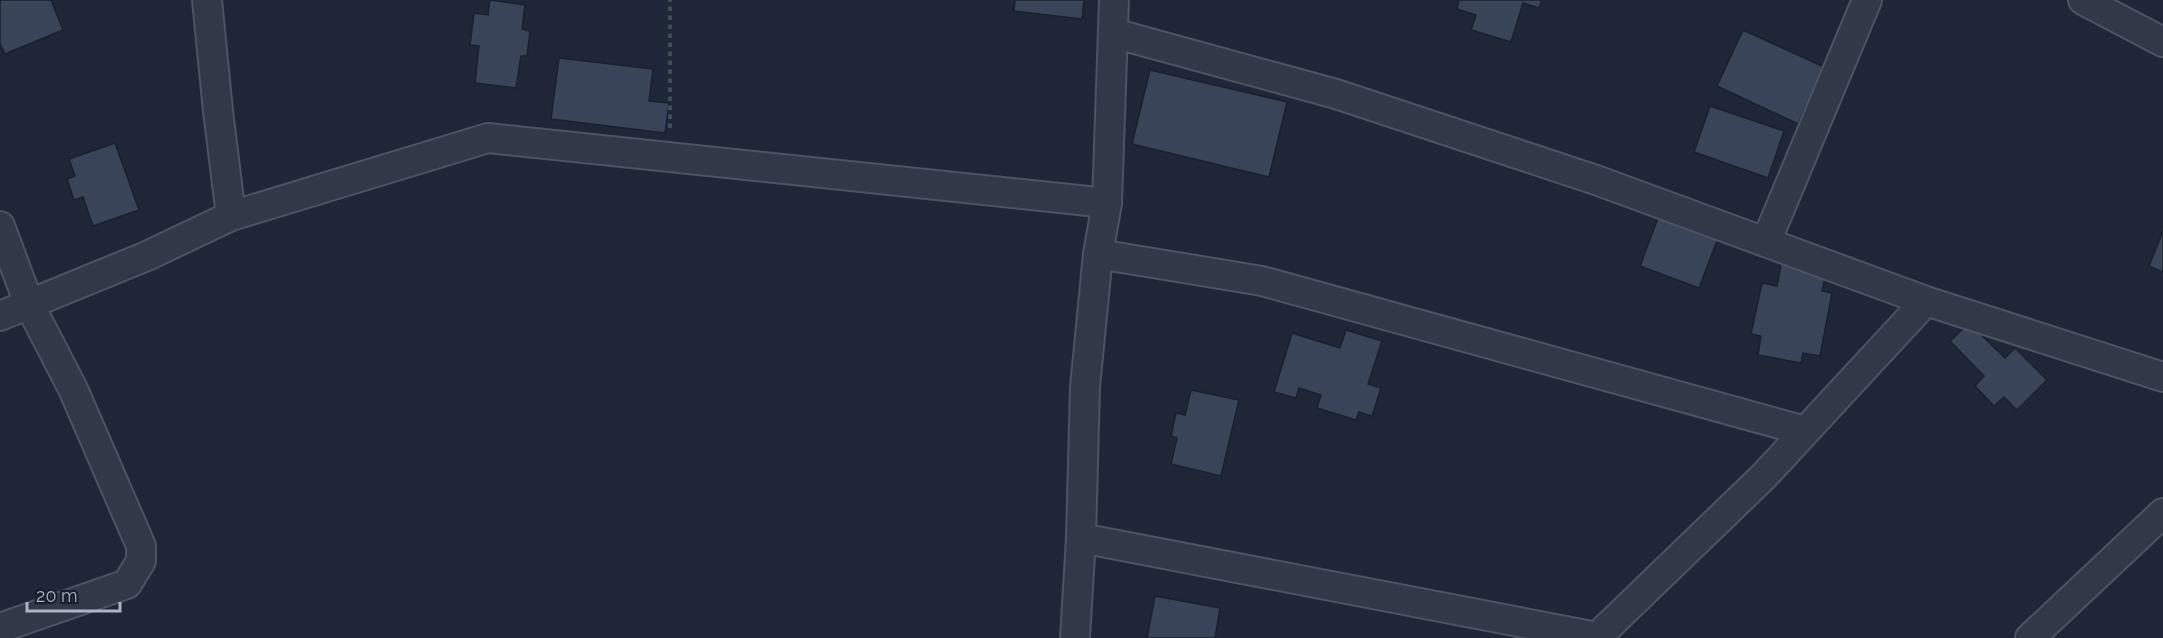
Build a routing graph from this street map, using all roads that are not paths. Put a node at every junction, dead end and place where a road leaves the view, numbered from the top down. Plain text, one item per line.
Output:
1 (207, 0) edge
2 (1114, 0) edge
3 (1867, 0) edge
4 (2083, 0) edge
5 (1113, 33) junction
6 (2163, 42) edge
7 (1107, 203) junction
8 (231, 216) junction
9 (0, 226) edge
10 (1766, 242) junction
11 (1098, 254) junction
12 (1926, 300) junction
13 (29, 304) junction
14 (0, 316) edge
15 (2163, 377) edge
16 (1805, 431) junction
17 (2162, 516) edge
18 (1081, 538) junction
19 (0, 628) edge
20 (31, 628) edge
21 (1075, 638) edge
22 (1597, 638) edge
23 (2030, 638) edge

1 - 8 street
2 - 5 street
3 - 10 street
4 - 6 street
5 - 7 street
5 - 10 street
7 - 8 street
7 - 11 street
8 - 13 street
9 - 13 street
10 - 12 street
11 - 16 street
11 - 18 street
12 - 15 street
12 - 16 street
13 - 14 street
13 - 20 street
16 - 22 street
17 - 23 street
18 - 21 street
18 - 22 street
19 - 20 street

